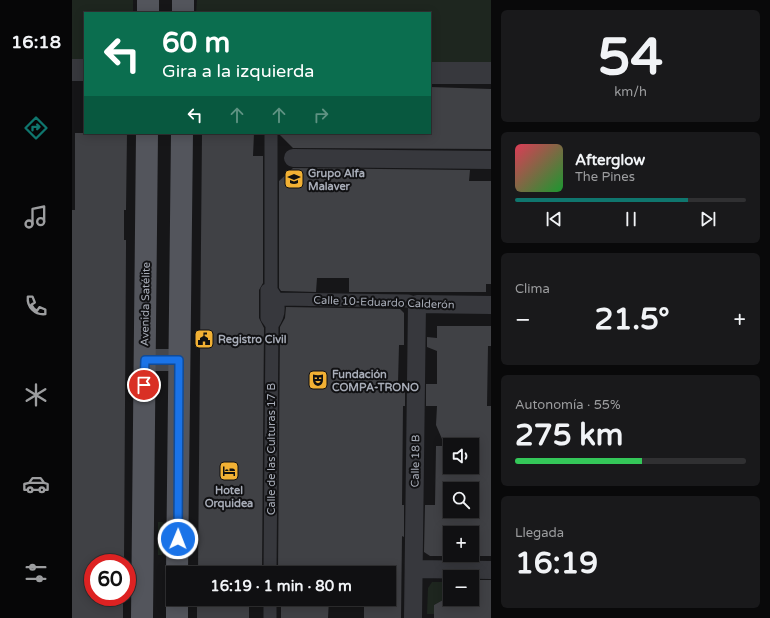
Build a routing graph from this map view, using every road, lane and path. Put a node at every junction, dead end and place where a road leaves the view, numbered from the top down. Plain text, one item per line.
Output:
1 (148, 0) edge
2 (182, 0) edge
3 (148, 12) edge
4 (182, 12) edge
5 (72, 70) edge
6 (84, 70) edge
7 (431, 73) edge
8 (491, 73) edge
9 (146, 134) edge
10 (182, 134) edge
11 (271, 134) edge
12 (272, 158) junction
13 (293, 158) joint
14 (491, 160) edge
15 (272, 293) junction
16 (417, 304) junction
17 (491, 304) edge
18 (145, 360) junction
19 (179, 360) junction
20 (177, 566) edge
21 (270, 566) edge
22 (414, 569) junction
23 (491, 570) edge
24 (177, 606) edge
25 (270, 606) edge
26 (142, 618) edge
27 (177, 618) edge
28 (270, 618) edge
29 (413, 618) edge

1 - 3 main road
2 - 4 main road
5 - 6 street
7 - 8 street
9 - 18 main road, Avenida Satélite
10 - 19 main road
11 - 12 street
12 - 13 street
12 - 15 street
13 - 14 street
15 - 16 street, Calle 10-Eduardo Calderón
15 - 21 street, Calle de las Culturas 17 B
16 - 17 street, Calle 10-Eduardo Calderón
16 - 22 street, Calle 18 B
18 - 19 main road
18 - 26 main road, Avenida Satélite
19 - 20 main road
22 - 23 street
22 - 29 street, Calle 18 B
24 - 27 main road
25 - 28 street

